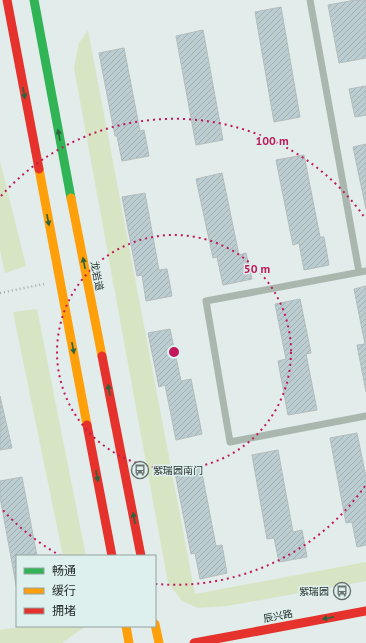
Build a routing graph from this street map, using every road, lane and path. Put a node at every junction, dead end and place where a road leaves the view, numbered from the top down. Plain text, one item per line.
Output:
1 (7, 0) edge
2 (310, 0) edge
3 (30, 2) edge
4 (21, 26) dead end
5 (17, 54) junction
6 (362, 272) edge
7 (60, 280) junction
8 (0, 293) edge
9 (366, 416) edge
10 (112, 555) edge
11 (141, 555) edge
12 (366, 611) edge
13 (126, 627) edge
14 (156, 627) edge
15 (129, 643) edge
16 (159, 643) edge
17 (194, 643) edge

1 - 5 main road
2 - 6 lane
11 -> 3 main road, 龙岩道
4 - 5 main road
5 -> 7 main road
6 - 9 lane
7 - 8 path
7 -> 10 main road
12 -> 17 main road, 辰兴路
13 - 15 main road
14 - 16 main road

